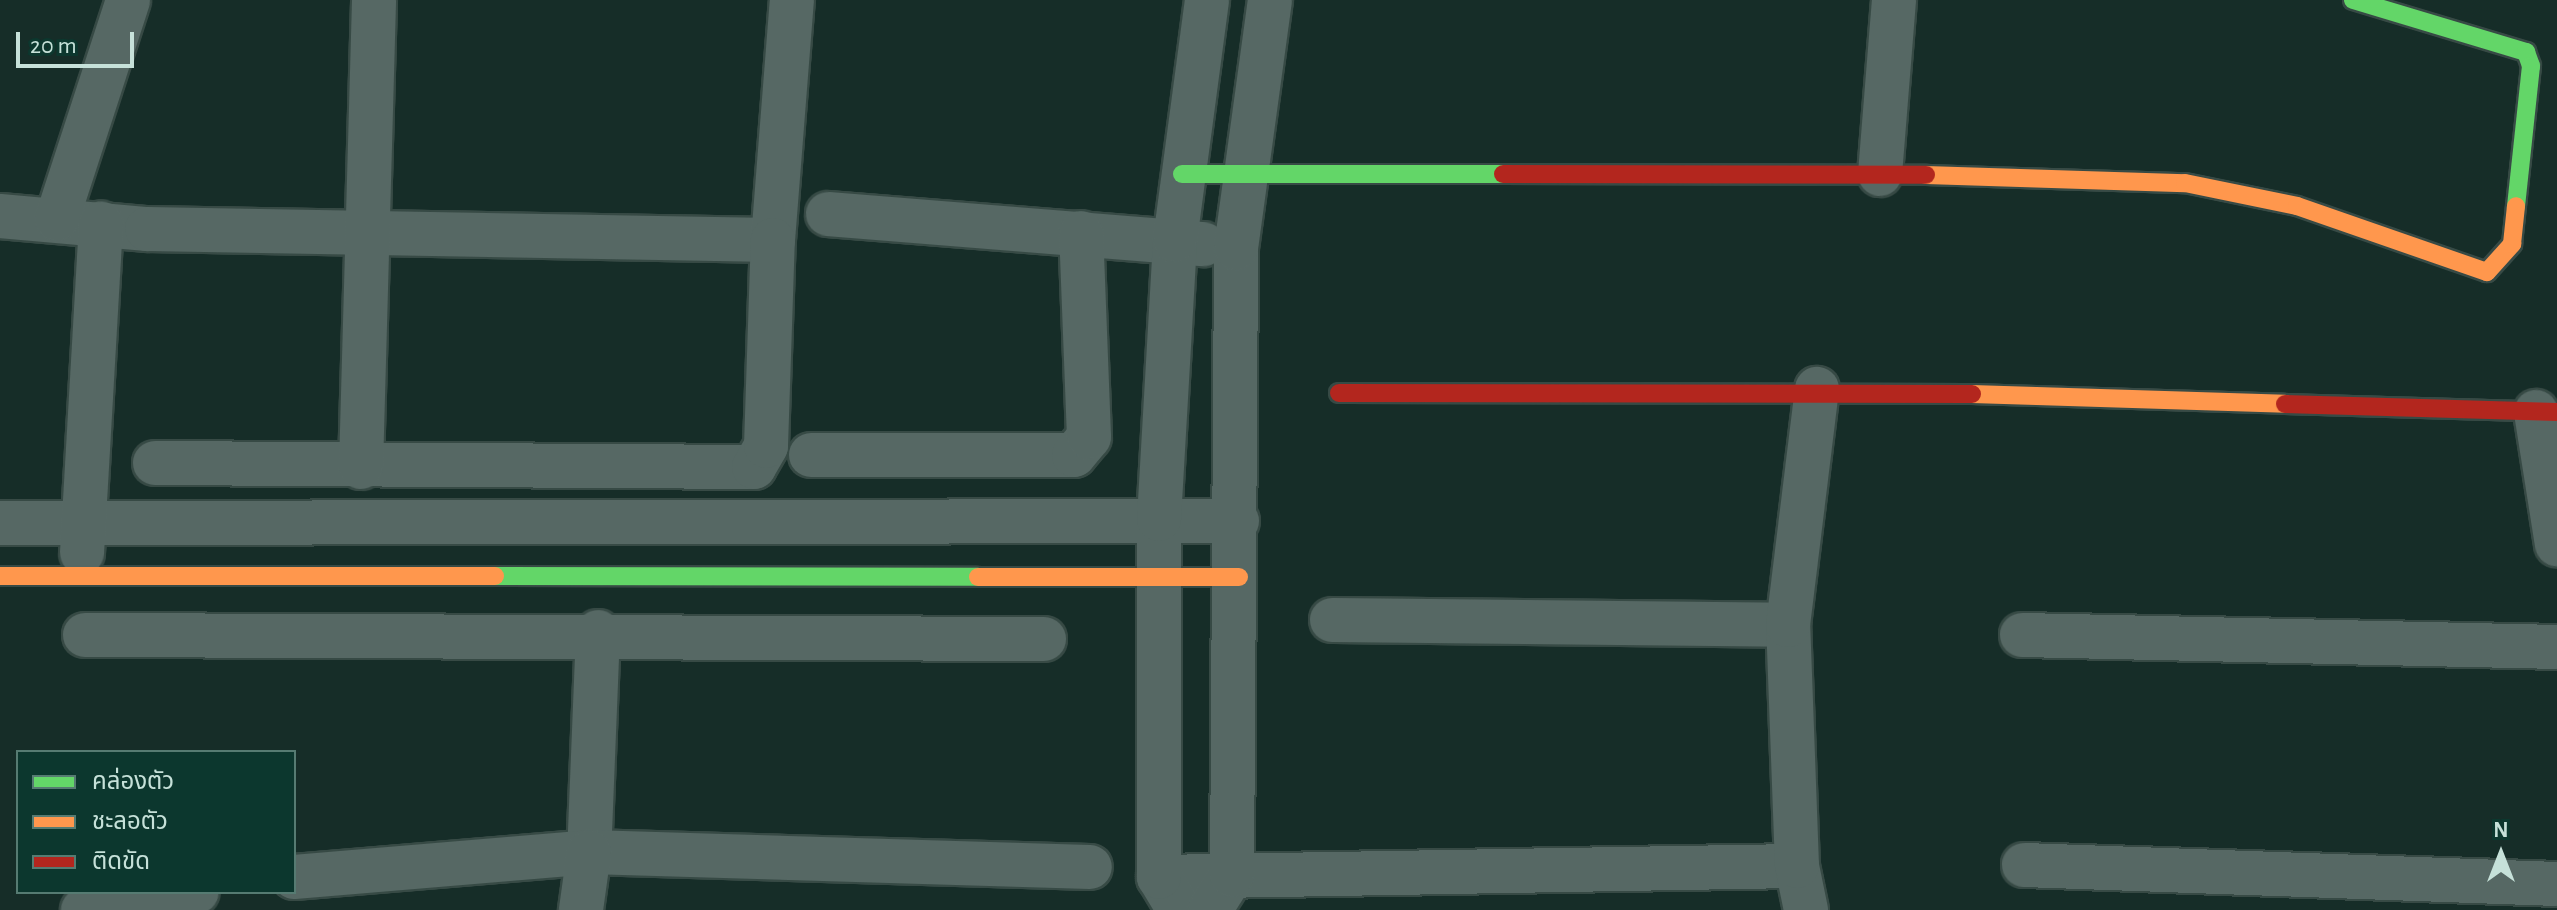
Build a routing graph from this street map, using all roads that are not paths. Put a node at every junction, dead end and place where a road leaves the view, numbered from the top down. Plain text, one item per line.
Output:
1 (128, 0) edge
2 (374, 0) edge
3 (792, 0) edge
4 (1894, 0) edge
5 (2353, 0) edge
6 (1194, 1) edge
7 (1266, 8) edge
8 (1245, 172) junction
9 (1182, 174) junction
10 (1880, 174) junction
11 (828, 214) dead end
12 (0, 216) edge
13 (57, 219) junction
14 (101, 224) junction
15 (363, 233) junction
16 (1081, 233) junction
17 (773, 240) junction
18 (1175, 240) junction
19 (1236, 248) junction
20 (1817, 389) junction
21 (1339, 393) dead end
22 (2547, 412) edge
23 (811, 455) dead end
24 (155, 463) dead end
25 (361, 467) junction
26 (1159, 519) junction
27 (776, 520) junction
28 (1237, 521) junction
29 (0, 523) edge
30 (82, 523) junction
31 (2557, 544) edge
32 (781, 573) junction
33 (82, 575) junction
34 (1158, 575) junction
35 (0, 576) edge
36 (1239, 577) junction
37 (1332, 620) dead end
38 (1788, 625) junction
39 (598, 632) junction
40 (85, 635) dead end
41 (2022, 635) dead end
42 (1044, 639) dead end
43 (2557, 647) edge
44 (589, 852) junction
45 (2024, 865) dead end
46 (1797, 866) junction
47 (1090, 867) dead end
48 (296, 877) edge
49 (2554, 887) edge
50 (1221, 892) edge
51 (184, 894) edge
52 (1169, 894) edge
53 (83, 910) edge
54 (581, 910) edge
55 (1806, 910) edge

1 - 13 street
2 - 15 street
3 - 17 street
4 - 10 street
5 - 10 street
6 - 7 street
6 - 9 street
7 - 8 street
8 - 9 street
8 - 10 street
8 - 19 street
9 - 18 street
11 - 16 street
12 - 13 street
13 - 14 street
14 - 15 street
14 - 30 street
15 - 17 street
15 - 25 street
16 - 18 street
16 - 23 street
17 - 25 street
18 - 19 street
18 - 26 street
19 - 28 street
20 - 21 street
20 - 22 street
20 - 38 street
22 - 31 street
24 - 25 street
26 - 27 street
26 - 28 street
26 - 34 street
27 - 30 street
27 - 32 street
28 - 36 street
29 - 30 street
30 - 33 street
32 - 33 street
32 - 34 street
33 - 35 street
34 - 36 street
34 - 52 street
36 - 50 street
37 - 38 street
38 - 46 street
39 - 40 street
39 - 42 street
39 - 44 street
41 - 43 street
44 - 47 street
44 - 48 street
44 - 54 street
45 - 49 street
46 - 50 street
46 - 55 street
50 - 52 street
51 - 53 street

